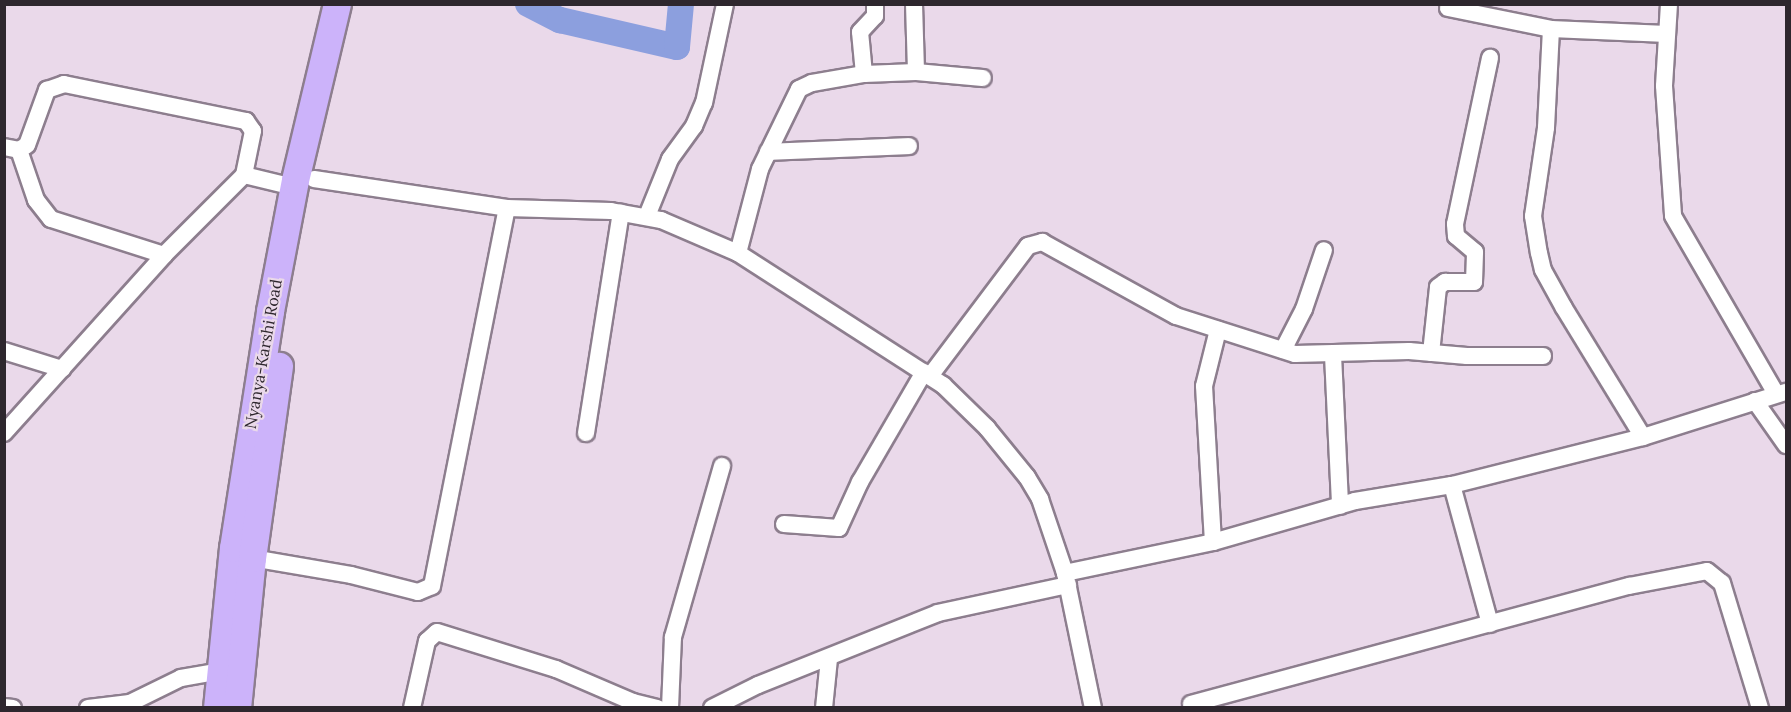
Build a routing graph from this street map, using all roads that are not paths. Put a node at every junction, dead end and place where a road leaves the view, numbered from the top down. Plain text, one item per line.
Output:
1 (337, 4) edge
2 (354, 4) edge
3 (725, 4) edge
4 (875, 4) edge
5 (914, 4) edge
6 (1669, 4) edge
7 (1448, 8) dead end
8 (1551, 28) junction
9 (1667, 34) junction
10 (1490, 58) dead end
11 (916, 72) junction
12 (864, 74) junction
13 (983, 78) dead end
14 (909, 146) dead end
15 (12, 148) edge
16 (768, 152) junction
17 (244, 175) junction
18 (304, 183) junction
19 (507, 208) junction
20 (621, 213) junction
21 (647, 216) junction
22 (1324, 250) dead end
23 (738, 253) junction
24 (164, 255) junction
25 (1218, 330) junction
26 (1283, 350) junction
27 (4, 351) edge
28 (1431, 353) junction
29 (1333, 355) junction
30 (1543, 356) dead end
31 (62, 369) junction
32 (927, 374) junction
33 (1781, 393) edge
34 (1755, 401) junction
35 (4, 433) edge
36 (586, 433) dead end
37 (1643, 437) junction
38 (1786, 445) edge
39 (722, 466) dead end
40 (1452, 485) junction
41 (1340, 506) junction
42 (784, 524) dead end
43 (1213, 542) junction
44 (252, 558) junction
45 (1067, 579) junction
46 (1490, 624) junction
47 (829, 659) junction
48 (220, 671) junction
49 (1191, 704) dead end
50 (4, 707) edge
51 (1756, 707) edge
52 (13, 708) edge
53 (88, 708) edge
54 (217, 708) edge
55 (237, 708) edge
56 (412, 708) edge
57 (657, 708) edge
58 (670, 708) edge
59 (712, 708) edge
60 (824, 708) edge
61 (1093, 708) edge

1 - 18 main road, Nyanya-Karshi Road
2 - 18 main road, Nyanya-Karshi Road
3 - 21 street
4 - 12 street
5 - 11 street
6 - 9 street
7 - 8 street
8 - 9 street
8 - 37 street
9 - 33 street
10 - 28 street
11 - 12 street
11 - 13 street
12 - 16 street
14 - 16 street
15 - 17 street
15 - 24 street
16 - 23 street
17 - 18 street
17 - 24 street
18 - 19 street
18 - 44 main road, Nyanya-Karshi Road
18 - 48 main road, Nyanya-Karshi Road
19 - 20 street
19 - 44 street
20 - 21 street
20 - 36 street
21 - 23 street
22 - 26 street
23 - 32 street
24 - 31 street
25 - 26 street
25 - 32 street
25 - 43 street
26 - 29 street
27 - 31 street
28 - 29 street
28 - 30 street
29 - 41 street
31 - 35 street
32 - 42 street
32 - 45 street
33 - 34 street
34 - 37 street
34 - 38 street
37 - 40 street
39 - 58 street
40 - 41 street
40 - 46 street
41 - 43 street
43 - 45 street
44 - 55 main road, Nyanya-Karshi Road
45 - 47 street
45 - 61 street
46 - 49 street
46 - 51 street
47 - 59 street
47 - 60 street
48 - 53 street
48 - 54 main road, Nyanya-Karshi Road
50 - 52 street
56 - 57 street

